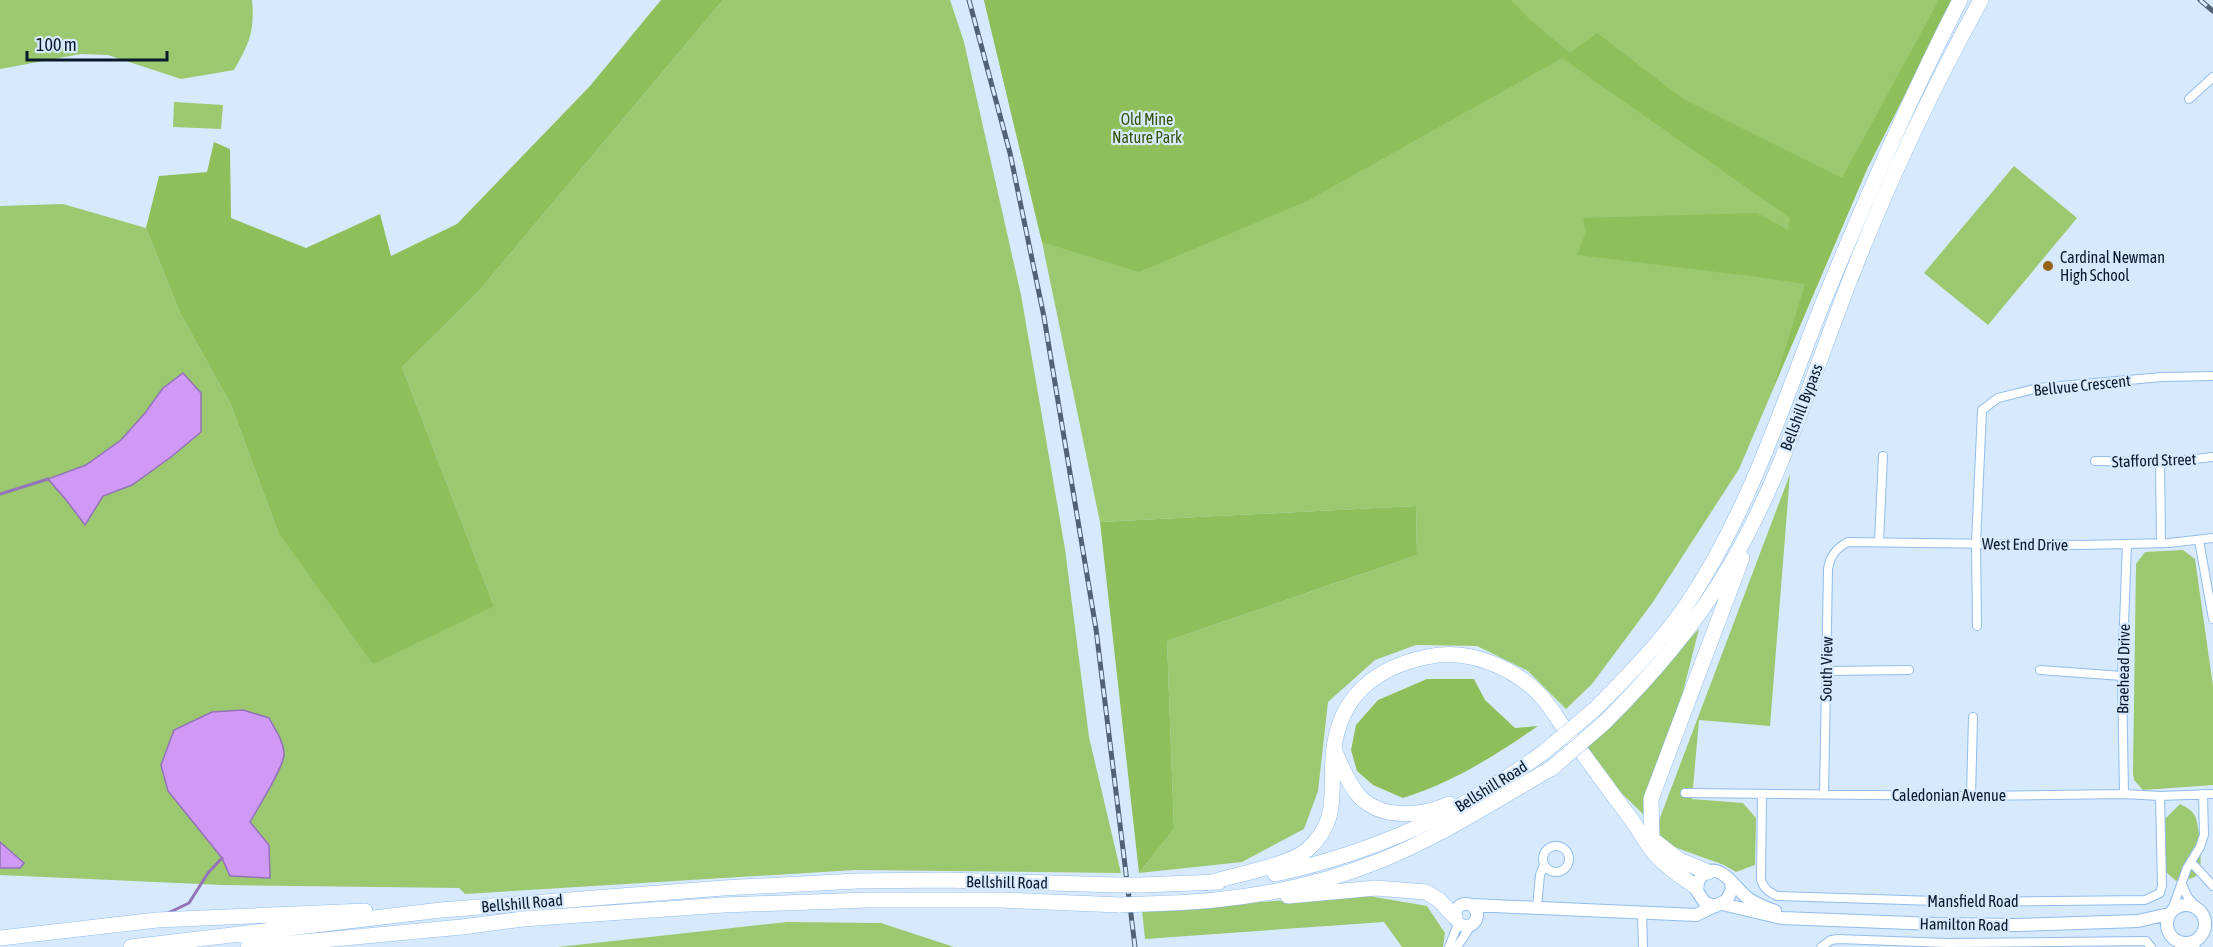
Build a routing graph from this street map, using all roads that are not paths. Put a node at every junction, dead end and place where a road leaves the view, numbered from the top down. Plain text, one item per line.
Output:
1 (1960, 0) edge
2 (1981, 0) edge
3 (2213, 77) edge
4 (2189, 99) dead end
5 (2213, 376) edge
6 (1883, 456) dead end
7 (2213, 457) edge
8 (2095, 461) dead end
9 (2160, 462) junction
10 (1764, 499) junction
11 (2213, 538) edge
12 (2199, 540) junction
13 (1880, 542) junction
14 (1976, 543) junction
15 (2161, 543) junction
16 (2127, 544) junction
17 (1839, 547) joint
18 (2213, 619) edge
19 (1977, 626) dead end
20 (1909, 670) dead end
21 (2040, 670) dead end
22 (1826, 671) junction
23 (2122, 676) junction
24 (1973, 717) dead end
25 (1333, 750) junction
26 (1544, 752) joint
27 (1552, 768) joint
28 (1510, 777) junction
29 (1685, 793) dead end
30 (1762, 794) junction
31 (2124, 794) junction
32 (2208, 794) edge
33 (1824, 795) junction
34 (1971, 796) junction
35 (2160, 796) junction
36 (1635, 825) junction
37 (1652, 839) junction
38 (2191, 862) junction
39 (1544, 865) dead end
40 (1707, 872) junction
41 (1209, 883) junction
42 (1731, 883) junction
43 (2182, 884) junction
44 (2213, 886) edge
45 (1697, 891) junction
46 (1198, 903) junction
47 (1472, 905) junction
48 (1719, 905) junction
49 (1497, 906) junction
50 (1537, 907) junction
51 (441, 910) junction
52 (2204, 911) edge
53 (2171, 912) junction
54 (1642, 913) junction
55 (1679, 914) junction
56 (1790, 918) junction
57 (1456, 920) junction
58 (2139, 921) junction
59 (1474, 923) junction
60 (462, 927) junction
61 (2169, 933) junction
62 (2202, 935) edge
63 (0, 938) edge
64 (2181, 944) edge
65 (1947, 945) edge
66 (131, 947) edge
67 (248, 947) edge
68 (357, 947) edge
69 (1449, 947) edge
70 (1457, 947) edge
71 (1643, 947) edge
72 (1821, 947) edge
73 (2151, 947) edge

1 - 26 highway, Bellshill Bypass, bridge
2 - 10 highway, Bellshill Bypass
3 - 4 street
5 - 14 street, Bellvue Crescent
6 - 13 street
7 - 9 street, Stafford Street
8 - 9 street, Stafford Street
9 - 15 street
10 - 27 highway, Bellshill Bypass, bridge
10 - 37 highway
11 - 12 street, West End Drive
12 - 15 street, West End Drive
12 - 18 street
13 - 14 street, West End Drive
13 - 17 street, West End Drive
14 - 16 street, West End Drive
14 - 19 street
15 - 16 street, West End Drive
16 - 23 street, Braehead Drive
17 - 22 street, South View
20 - 22 street
21 - 23 street
22 - 33 street, South View
23 - 31 street, Braehead Drive
24 - 34 street
25 - 28 highway
25 - 36 highway
25 - 41 highway
26 - 28 highway, Bellshill Road
27 - 46 highway, Bellshill Road
28 - 41 highway, Bellshill Road
29 - 30 street, Caledonian Avenue
30 - 33 street, Caledonian Avenue
30 - 35 street, Mansfield Road
31 - 34 street, Caledonian Avenue
31 - 35 street, Caledonian Avenue
32 - 35 street, Caledonian Avenue
32 - 38 street
33 - 34 street, Caledonian Avenue
36 - 37 highway
36 - 45 highway
37 - 40 highway
38 - 43 street
38 - 44 street
39 - 50 street
40 - 42 main road
40 - 45 main road
41 - 51 highway, Bellshill Road, bridge
42 - 48 main road
42 - 56 main road, Hamilton Road
43 - 52 street
43 - 53 street
45 - 48 main road
45 - 55 main road
46 - 57 highway
46 - 60 highway, Bellshill Road, bridge
47 - 49 main road
47 - 57 main road
47 - 59 main road
48 - 55 main road
48 - 56 main road, Hamilton Road
49 - 50 main road
49 - 59 main road
50 - 54 main road
51 - 63 highway
51 - 66 highway
52 - 53 main road
52 - 62 main road
53 - 58 main road, Hamilton Road
53 - 61 main road
54 - 55 main road
54 - 71 street
56 - 58 main road, Hamilton Road
57 - 59 main road
57 - 69 street
58 - 61 main road, Hamilton Road
59 - 70 street
60 - 67 highway
60 - 68 highway
61 - 64 main road
62 - 64 main road
65 - 72 street
65 - 73 street

